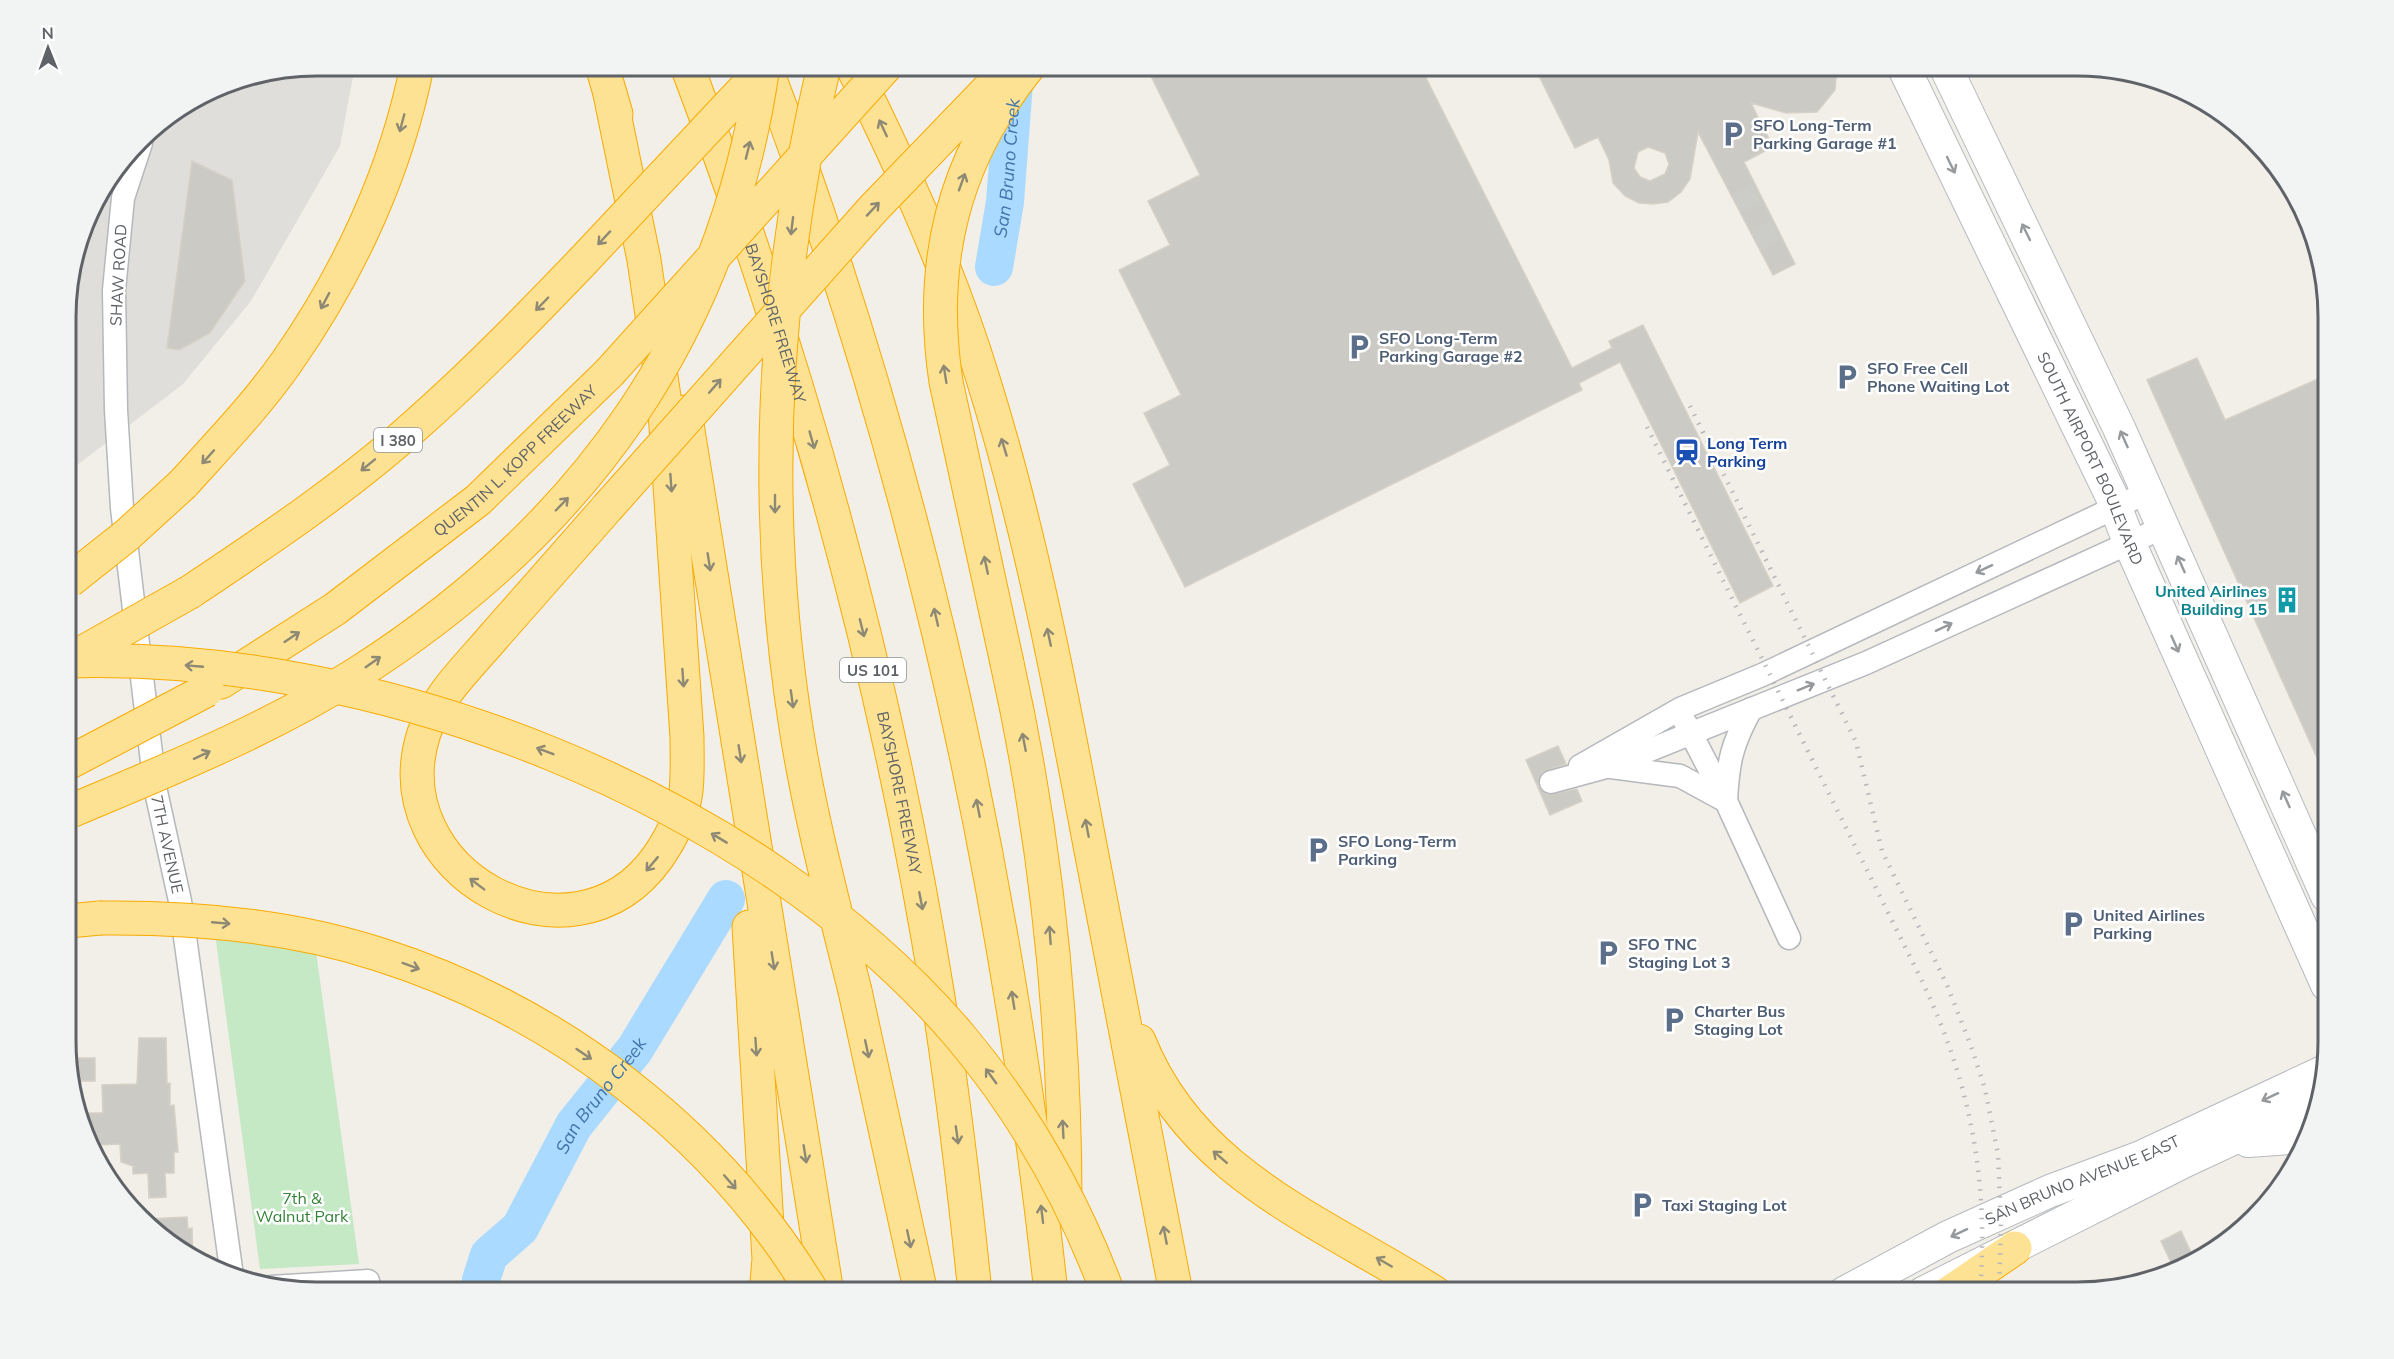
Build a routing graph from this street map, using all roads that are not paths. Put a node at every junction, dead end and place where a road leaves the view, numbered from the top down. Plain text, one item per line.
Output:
1 (414, 76) edge
2 (691, 76) edge
3 (754, 76) edge
4 (762, 76) edge
5 (767, 76) edge
6 (822, 76) edge
7 (857, 76) edge
8 (877, 76) edge
9 (896, 76) edge
10 (1002, 76) edge
11 (1022, 76) edge
12 (1908, 76) edge
13 (1950, 76) edge
14 (606, 80) edge
15 (844, 111) junction
16 (136, 159) edge
17 (116, 410) joint
18 (667, 441) edge
19 (667, 441) edge
20 (667, 441) edge
21 (667, 441) edge
22 (2148, 492) junction
23 (2116, 507) junction
24 (2164, 527) junction
25 (2129, 542) junction
26 (76, 575) edge
27 (76, 656) edge
28 (76, 661) edge
29 (1680, 709) junction
30 (1751, 709) junction
31 (1690, 734) junction
32 (76, 759) edge
33 (1610, 766) junction
34 (1726, 801) junction
35 (76, 808) edge
36 (753, 842) junction
37 (2318, 876) edge
38 (1098, 886) junction
39 (76, 920) edge
40 (1789, 938) dead end
41 (2318, 966) edge
42 (2315, 1076) edge
43 (2309, 1103) edge
44 (2297, 1138) edge
45 (2218, 1145) junction
46 (2015, 1248) junction
47 (231, 1266) edge
48 (368, 1281) dead end
49 (352, 1282) edge
50 (766, 1282) edge
51 (806, 1282) edge
52 (825, 1282) edge
53 (919, 1282) edge
54 (974, 1282) edge
55 (1050, 1282) edge
56 (1065, 1282) edge
57 (1103, 1282) edge
58 (1174, 1282) edge
59 (1416, 1282) edge
60 (1864, 1282) edge
61 (1945, 1282) edge
62 (1965, 1282) edge

1 -> 26 highway, bridge
2 -> 54 highway, BAYSHORE FREEWAY / US 101
3 -> 27 highway, I 380, bridge
35 -> 4 highway, bridge
55 -> 5 highway
6 -> 53 highway, bridge
38 -> 7 highway
8 - 15 highway, QUENTIN L. KOPP FREEWAY, bridge
9 - 15 highway, bridge
21 -> 10 highway, bridge
56 -> 11 highway, bridge
12 -> 23 street, SOUTH AIRPORT BOULEVARD
22 -> 13 street
14 -> 18 highway, bridge
14 -> 36 highway
32 -> 15 highway, QUENTIN L. KOPP FREEWAY, bridge
16 - 17 street, SHAW ROAD
17 - 47 street, 7TH AVENUE
19 -> 20 highway, bridge
22 - 23 street
22 - 24 street
23 - 25 street, SOUTH AIRPORT BOULEVARD
23 -> 29 street
24 - 25 street
37 -> 24 street
30 -> 25 street
25 -> 41 street, SOUTH AIRPORT BOULEVARD
57 -> 28 highway, bridge
29 - 31 street
29 - 33 street
30 - 31 street
30 - 34 street
31 - 33 street
31 - 34 street
33 - 34 street
34 - 40 street
36 -> 50 highway
36 -> 52 highway
58 -> 38 highway
59 -> 38 highway
39 -> 51 highway, bridge
42 -> 60 street, SAN BRUNO AVENUE EAST
43 - 45 street, SAN BRUNO AVENUE EAST
44 - 45 street
45 - 46 street, SAN BRUNO AVENUE EAST
46 - 61 street, SAN BRUNO AVENUE EAST
46 - 62 highway
48 - 49 street

